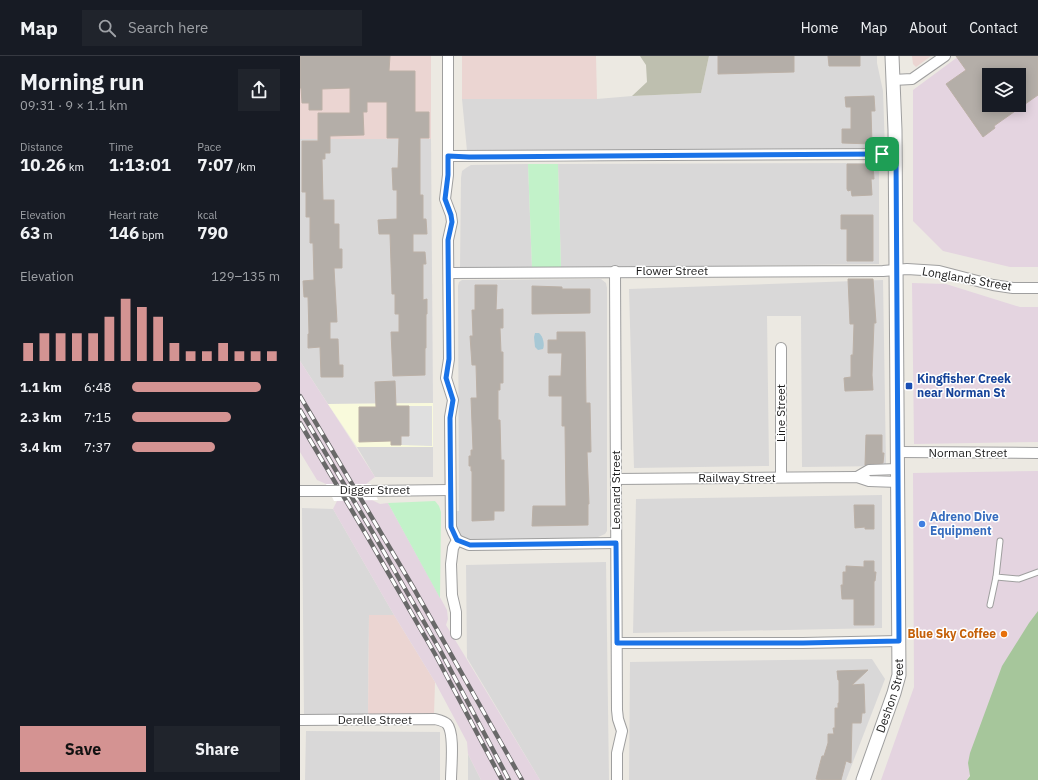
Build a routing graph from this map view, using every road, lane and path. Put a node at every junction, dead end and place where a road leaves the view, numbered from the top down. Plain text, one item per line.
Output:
1 (448, 56) edge
2 (892, 56) edge
3 (945, 56) edge
4 (893, 80) junction
5 (896, 154) junction
6 (448, 156) junction
7 (896, 270) junction
8 (615, 271) junction
9 (449, 273) junction
10 (1038, 288) edge
11 (781, 348) dead end
12 (898, 452) junction
13 (1038, 452) edge
14 (898, 476) junction
15 (781, 477) junction
16 (616, 479) junction
17 (450, 490) junction
18 (300, 491) edge
19 (457, 540) junction
20 (1000, 541) dead end
21 (616, 543) junction
22 (1038, 572) edge
23 (996, 577) junction
24 (990, 605) dead end
25 (456, 634) dead end
26 (899, 641) junction
27 (617, 643) junction
28 (300, 720) edge
29 (451, 780) edge
30 (617, 780) edge
31 (863, 780) edge

1 - 6 street
2 - 4 street, Deshon Street
3 - 4 street
4 - 5 street, Deshon Street
5 - 6 street
5 - 7 street, Deshon Street
6 - 9 street
7 - 8 street, Flower Street
7 - 10 street, Longlands Street
7 - 12 street, Deshon Street
8 - 9 street, Flower Street
8 - 16 street, Leonard Street
9 - 17 street
11 - 15 street, Line Street
12 - 13 street, Norman Street
12 - 14 street, Deshon Street
14 - 15 street, Railway Street
14 - 26 street, Deshon Street
15 - 16 street, Railway Street
16 - 21 street, Leonard Street
17 - 18 street, Digger Street, bridge
17 - 19 street
19 - 21 street
19 - 25 street
20 - 23 lane
21 - 27 street, Leonard Street
22 - 23 lane
23 - 24 lane
26 - 27 street
26 - 31 street, Deshon Street
27 - 30 street, Leonard Street
28 - 29 street, Derelle Street

